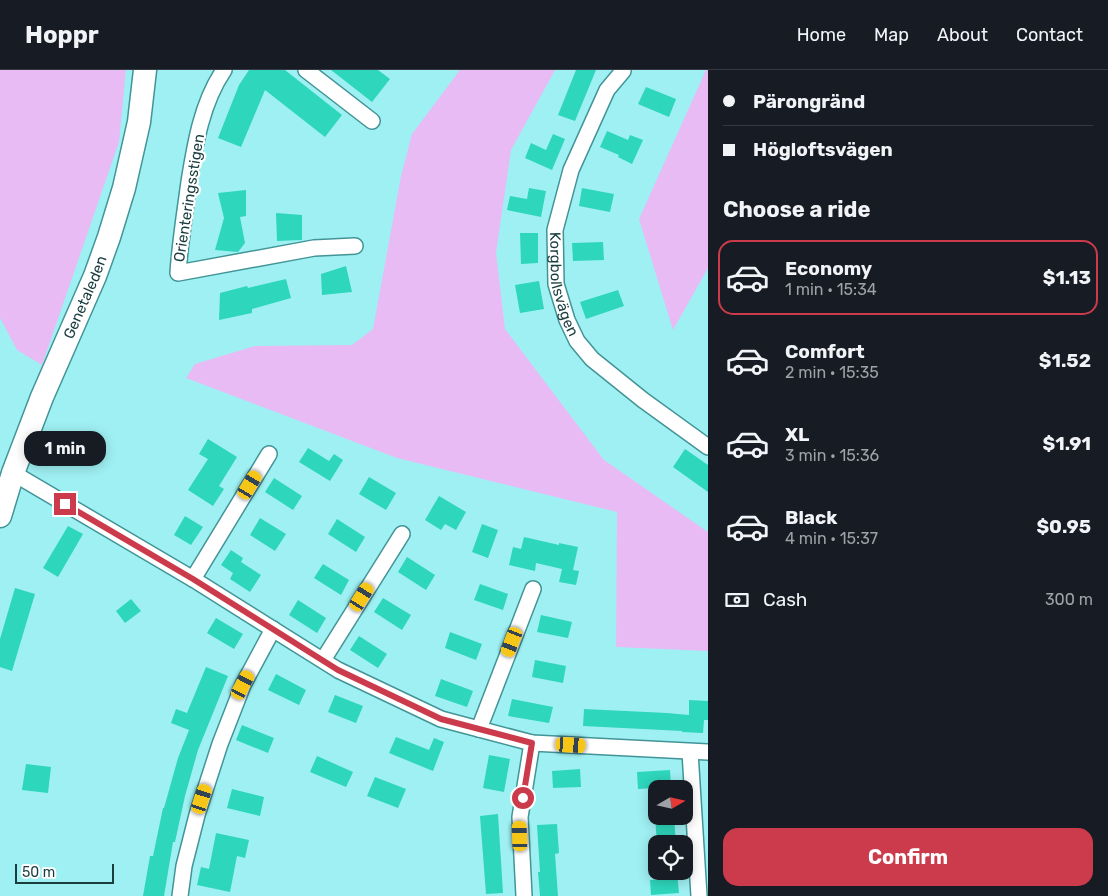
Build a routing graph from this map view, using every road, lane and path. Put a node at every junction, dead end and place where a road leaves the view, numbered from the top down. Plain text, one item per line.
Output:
1 (145, 70) edge
2 (224, 70) edge
3 (306, 70) edge
4 (623, 71) dead end
5 (372, 121) dead end
6 (355, 246) dead end
7 (708, 447) edge
8 (269, 454) dead end
9 (13, 473) junction
10 (0, 516) edge
11 (402, 534) dead end
12 (193, 579) junction
13 (532, 589) dead end
14 (273, 629) junction
15 (323, 660) junction
16 (479, 729) junction
17 (532, 743) junction
18 (690, 752) junction
19 (708, 752) edge
20 (180, 896) edge
21 (524, 896) edge
22 (699, 896) edge

1 - 9 main road, Genetaleden
2 - 6 street, Orienteringsstigen
3 - 5 street
4 - 7 street, Korgbollsvägen
8 - 12 street
9 - 10 main road, Genetaleden
9 - 12 street
11 - 15 street
12 - 14 street
13 - 16 street
14 - 15 street
14 - 20 street
15 - 16 street
16 - 17 street
17 - 18 street
17 - 21 street
18 - 19 street
18 - 22 street

